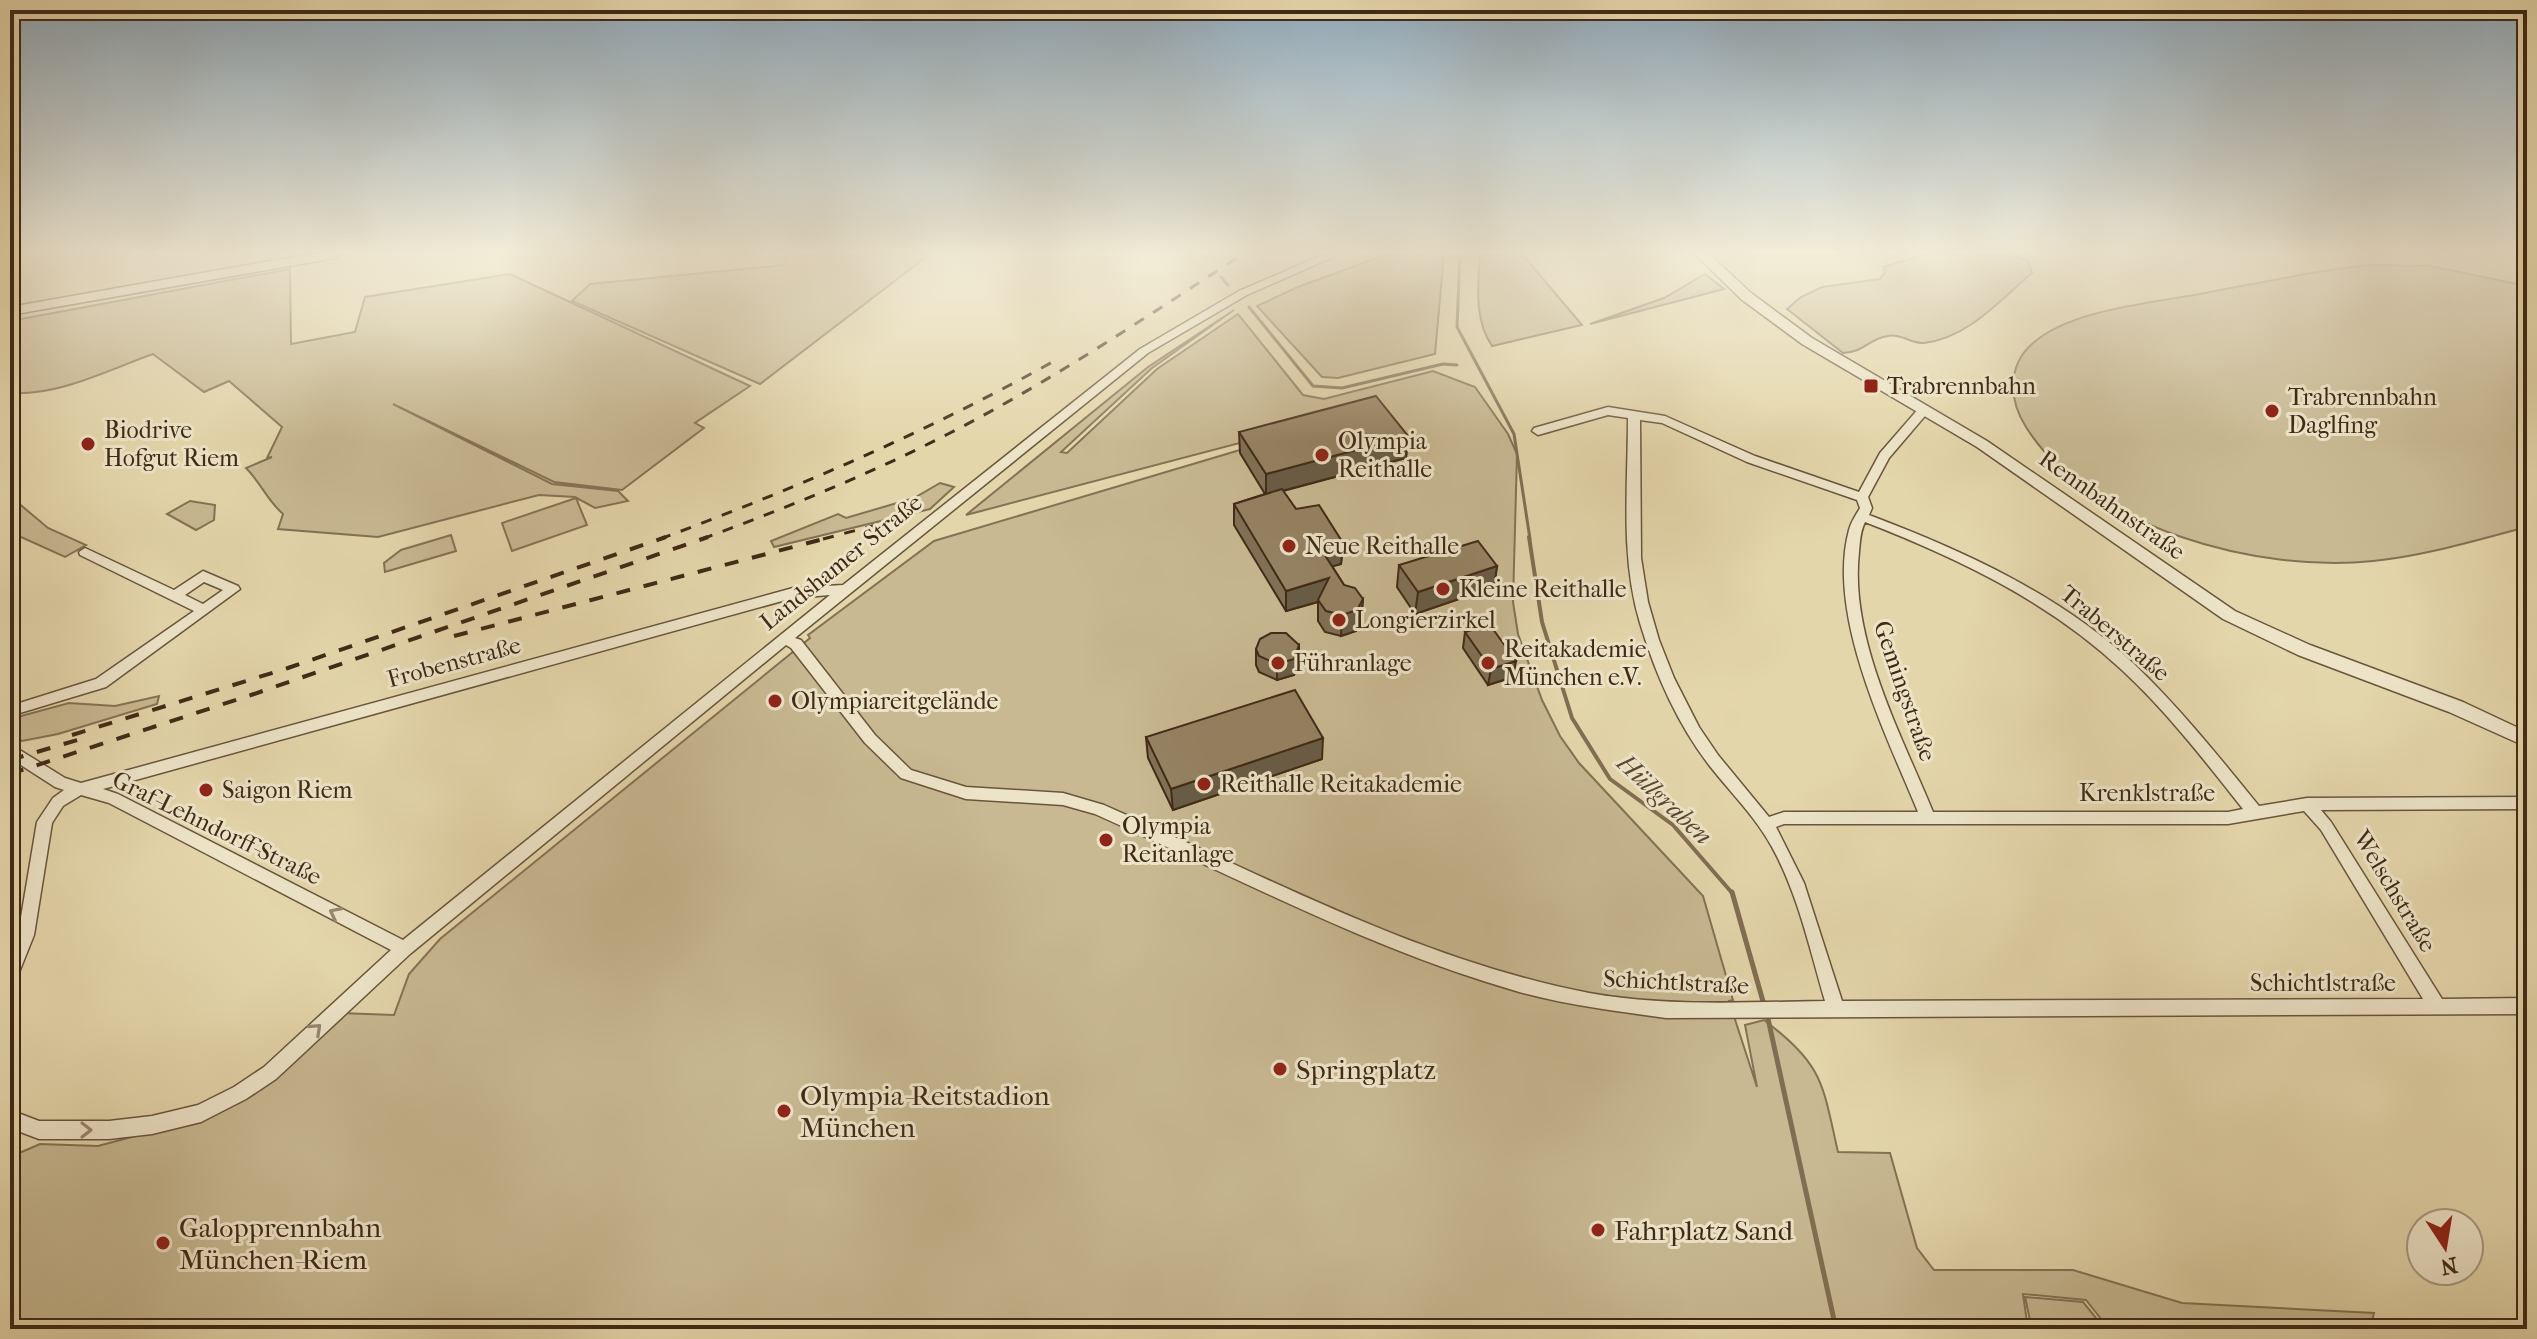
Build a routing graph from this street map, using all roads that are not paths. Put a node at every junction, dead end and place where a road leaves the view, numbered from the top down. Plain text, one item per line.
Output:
1 (1203, 316) edge
2 (1774, 316) edge
3 (1924, 410) junction
4 (1634, 414) junction
5 (1538, 431) dead end
6 (1862, 497) junction
7 (1863, 517) junction
8 (85, 552) dead end
9 (846, 589) junction
10 (174, 596) junction
11 (204, 610) junction
12 (784, 639) junction
13 (10, 711) edge
14 (2527, 740) edge
15 (10, 750) edge
16 (77, 790) junction
17 (2527, 803) edge
18 (2307, 804) junction
19 (2256, 814) junction
20 (1927, 816) junction
21 (1766, 824) junction
22 (404, 949) junction
23 (10, 975) edge
24 (2437, 1006) junction
25 (2527, 1006) edge
26 (1836, 1009) junction
27 (10, 1119) edge

1 - 9 street, Landshamer Straße
2 - 3 street, Rennbahnstraße
3 - 6 street
3 - 14 street, Rennbahnstraße
4 - 5 street
4 - 6 street
4 - 21 street
6 - 7 street, Gemingstraße
7 - 19 street, Traberstraße
7 - 20 street, Gemingstraße
8 - 10 street
9 - 12 street, Landshamer Straße
9 - 16 street, Frobenstraße
10 - 11 street
10 - 11 street
11 - 13 street
12 - 22 street, Landshamer Straße
12 - 26 street, Schichtlstraße
15 - 16 street, Graf-Lehndorff-Straße
22 -> 16 street, Graf-Lehndorff-Straße
16 - 23 street
17 - 18 street, Krenklstraße
18 - 19 street, Krenklstraße
18 - 24 street, Welschstraße
19 - 20 street, Krenklstraße
20 - 21 street, Krenklstraße
21 - 26 street
27 -> 22 street, Landshamer Straße
24 - 25 street, Schichtlstraße
24 - 26 street, Schichtlstraße

